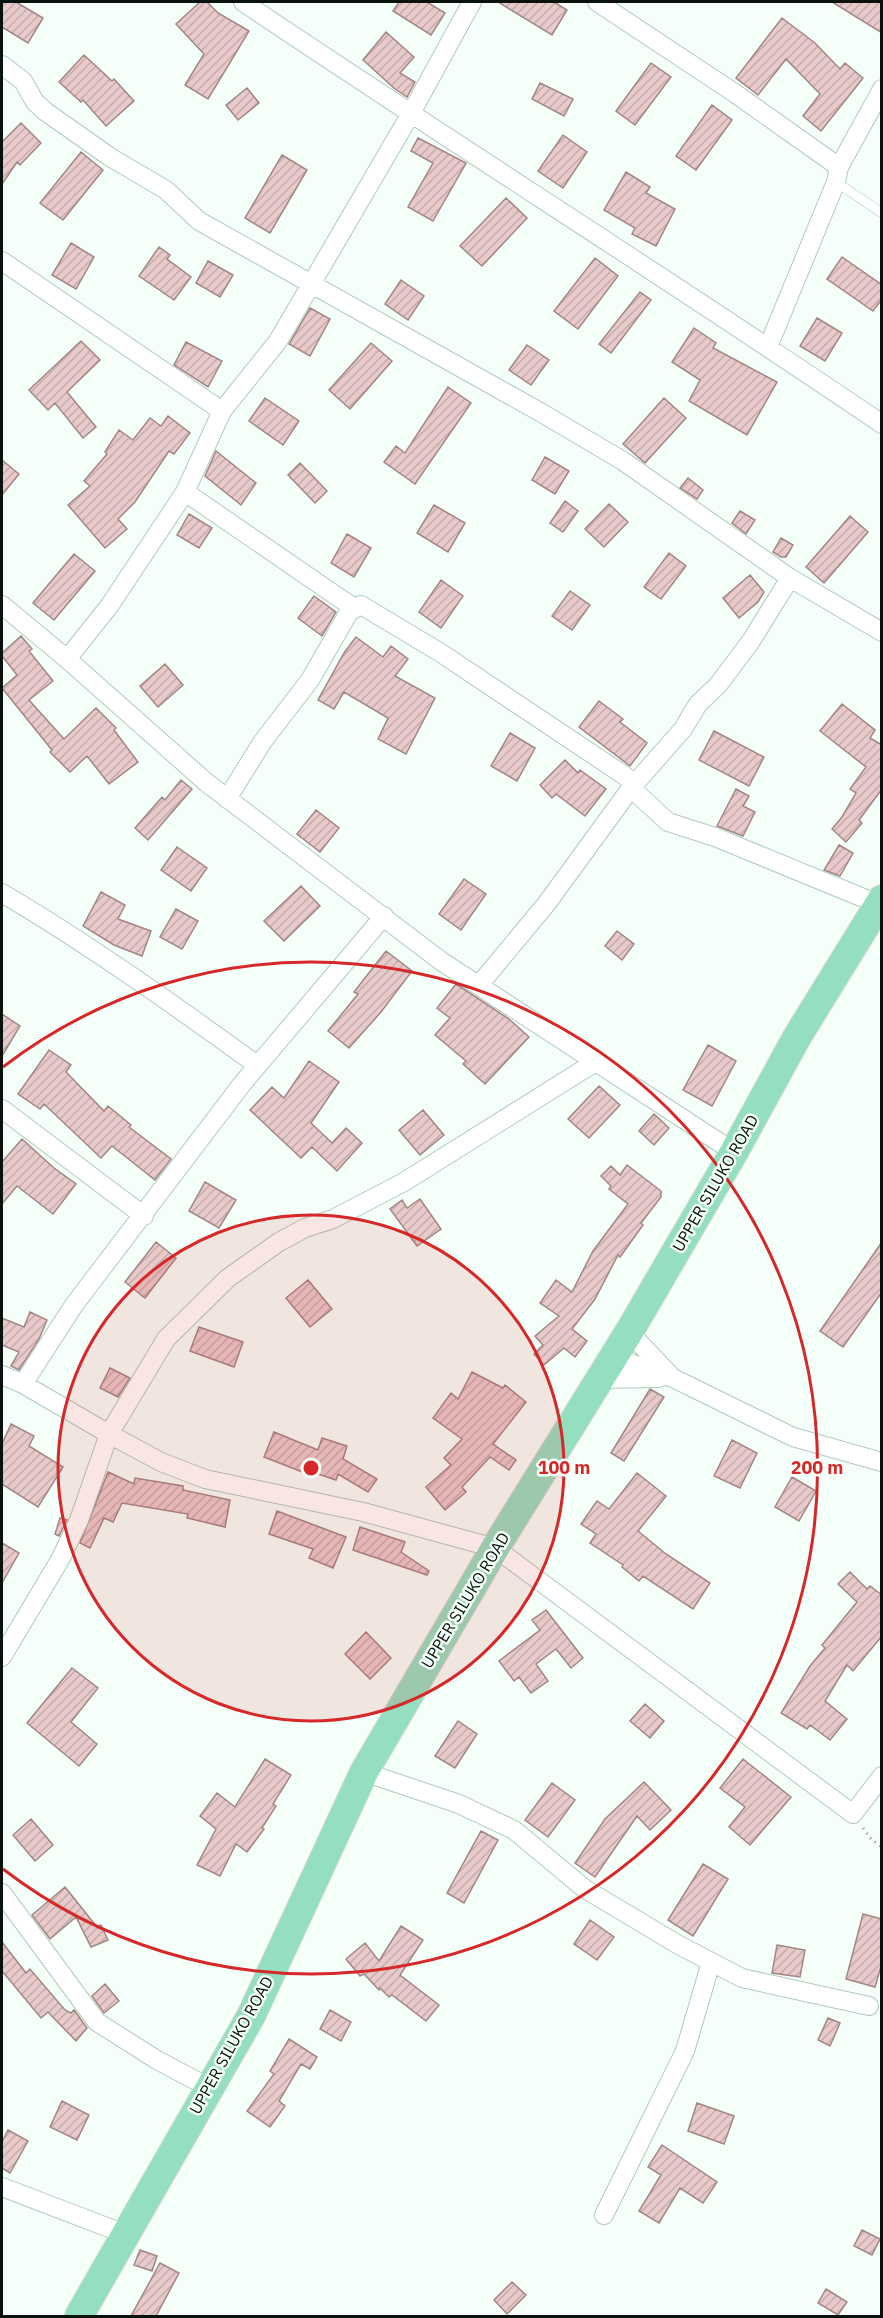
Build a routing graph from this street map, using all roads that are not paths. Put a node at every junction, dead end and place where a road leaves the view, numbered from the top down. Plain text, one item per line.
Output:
1 (243, 2) edge
2 (472, 2) edge
3 (597, 2) edge
4 (2, 65) edge
5 (882, 89) edge
6 (410, 115) junction
7 (838, 175) junction
8 (882, 213) edge
9 (2, 261) edge
10 (311, 284) junction
11 (768, 347) junction
12 (222, 411) junction
13 (882, 424) edge
14 (185, 492) junction
15 (790, 578) junction
16 (2, 605) edge
17 (354, 608) junction
18 (882, 632) edge
19 (68, 659) junction
20 (631, 788) junction
21 (227, 799) junction
22 (2, 893) edge
23 (880, 902) edge
24 (384, 916) junction
25 (479, 985) junction
26 (597, 1061) junction
27 (257, 1065) junction
28 (2, 1109) edge
29 (734, 1152) junction
30 (144, 1216) junction
31 (629, 1332) junction
32 (607, 1368) junction
33 (2, 1375) edge
34 (673, 1378) junction
35 (23, 1384) junction
36 (109, 1434) junction
37 (882, 1462) edge
38 (495, 1548) junction
39 (2, 1657) edge
40 (364, 1772) junction
41 (882, 1776) edge
42 (2, 1893) edge
43 (711, 1962) junction
44 (869, 2006) dead end
45 (208, 2087) junction
46 (2, 2187) edge
47 (604, 2215) dead end
48 (125, 2234) junction
49 (79, 2316) edge

1 - 6 street
2 - 6 street
3 - 7 street
4 - 10 street
5 - 7 street
6 - 10 street
6 - 11 street
7 - 8 lane
7 - 11 street
9 - 12 street
10 - 12 street
10 - 15 street
11 - 13 street
12 - 14 street
14 - 17 street
14 - 19 street
15 - 18 street
15 - 20 street
16 - 19 street
17 - 20 street
17 - 21 street
19 - 21 street
20 - 23 street
20 - 25 street
21 - 24 street
22 - 27 street
23 - 29 main road, UPPER SILUKO ROAD
24 - 25 street
24 - 27 street
25 - 26 street
26 - 29 street
26 - 36 street
27 - 30 street
28 - 30 street
29 - 31 main road, UPPER SILUKO ROAD
30 - 35 street
31 - 32 main road, UPPER SILUKO ROAD
31 - 34 street
32 - 34 street
32 - 34 street
32 - 38 main road, UPPER SILUKO ROAD
33 - 35 street
34 - 37 street
35 - 36 street
36 - 38 street
36 - 39 street
38 - 40 main road, UPPER SILUKO ROAD
38 - 41 street
40 - 43 street
40 - 45 main road, UPPER SILUKO ROAD
42 - 45 street
43 - 44 street
43 - 47 street
45 - 48 main road, UPPER SILUKO ROAD
46 - 48 street
48 - 49 main road, UPPER SILUKO ROAD

